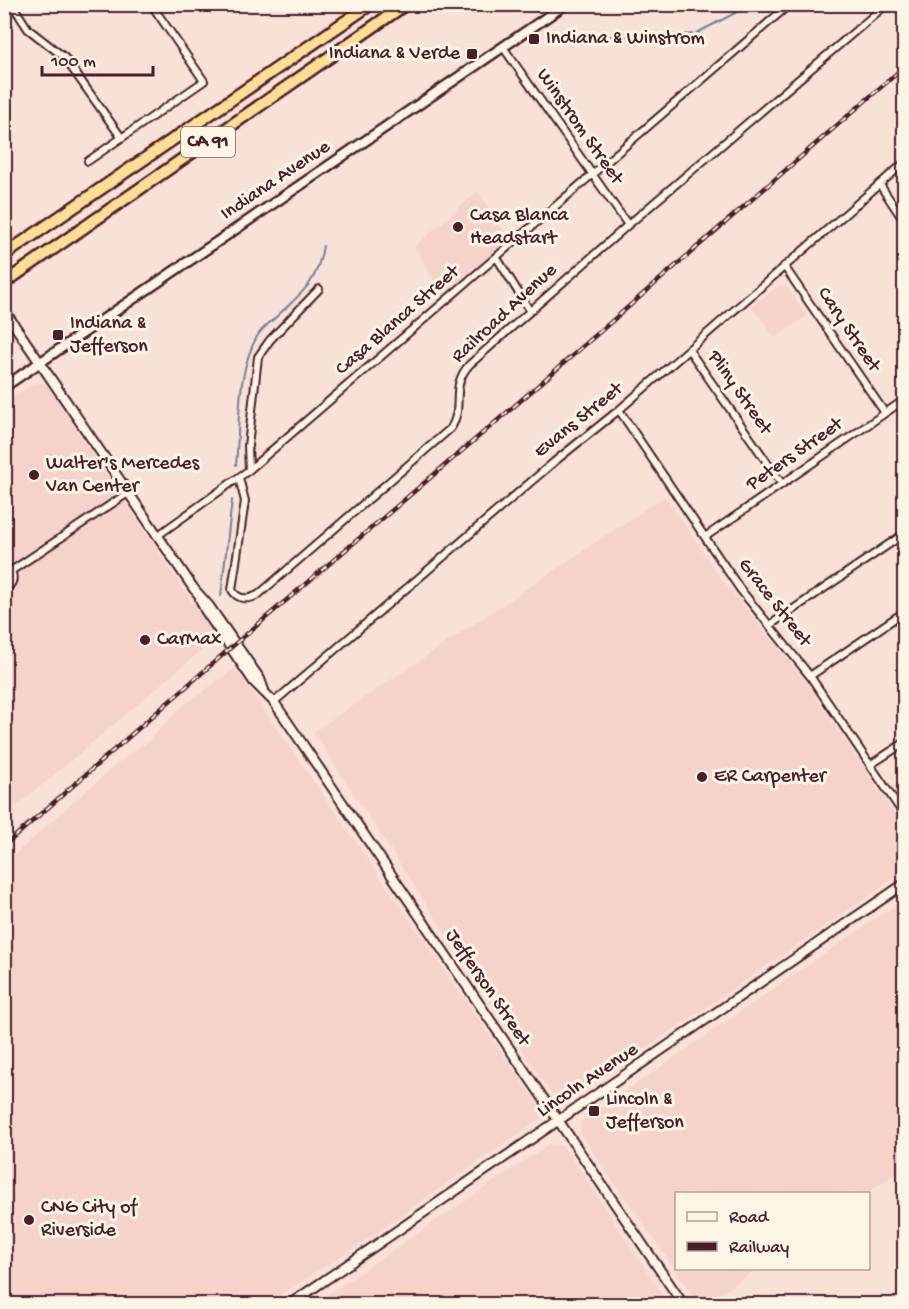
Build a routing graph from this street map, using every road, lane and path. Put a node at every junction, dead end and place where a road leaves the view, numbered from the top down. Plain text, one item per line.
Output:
1 (12, 4) edge
2 (151, 4) edge
3 (371, 4) edge
4 (406, 4) edge
5 (566, 4) edge
6 (790, 4) edge
7 (887, 4) edge
8 (901, 4) edge
9 (904, 10) edge
10 (503, 47) junction
11 (121, 137) junction
12 (88, 161) dead end
13 (904, 163) edge
14 (593, 175) junction
15 (880, 185) junction
16 (904, 221) edge
17 (628, 225) junction
18 (4, 255) edge
19 (497, 258) junction
20 (784, 266) junction
21 (7, 281) edge
22 (319, 289) dead end
23 (4, 310) edge
24 (530, 311) junction
25 (689, 350) junction
26 (40, 363) junction
27 (4, 387) edge
28 (904, 399) edge
29 (619, 410) junction
30 (885, 413) junction
31 (249, 470) junction
32 (239, 478) junction
33 (782, 484) junction
34 (128, 493) junction
35 (904, 534) edge
36 (157, 536) junction
37 (705, 537) junction
38 (4, 567) edge
39 (11, 571) junction
40 (4, 589) edge
41 (904, 612) edge
42 (770, 625) junction
43 (810, 676) junction
44 (274, 702) junction
45 (904, 742) edge
46 (870, 765) junction
47 (904, 816) edge
48 (904, 885) edge
49 (559, 1122) junction
50 (290, 1305) edge
51 (683, 1305) edge

1 - 11 street
2 - 11 street
3 - 18 highway, CA 91
4 - 21 highway, CA 91
5 - 10 main road, Indiana Avenue
6 - 14 street, Casa Blanca Street
7 - 17 street, Railroad Avenue
8 - 9 street
10 - 14 street, Winstrom Street
10 - 26 main road, Indiana Avenue
11 - 12 street
13 - 15 street, Evans Street
14 - 17 street, Winstrom Street
14 - 19 street, Casa Blanca Street
15 - 16 street
15 - 20 street, Evans Street
17 - 24 street, Railroad Avenue
19 - 24 street
19 - 31 street, Casa Blanca Street
20 - 25 street, Evans Street
20 - 30 street, Cary Street
22 - 31 street
23 - 26 street, Jefferson Street
24 - 32 street, Railroad Avenue
25 - 29 street, Evans Street
25 - 33 street, Pliny Street
26 - 27 main road, Indiana Avenue
26 - 34 street, Jefferson Street
28 - 30 street, Peters Street
29 - 37 street, Grace Street
29 - 44 street, Evans Street
30 - 33 street, Peters Street
31 - 32 street, Casa Blanca Street
32 - 36 street, Casa Blanca Street
33 - 37 street, Peters Street
34 - 36 street, Jefferson Street
34 - 39 street
35 - 42 street
36 - 44 street, Jefferson Street
37 - 42 street, Grace Street
38 - 39 street
39 - 40 street
41 - 43 street
42 - 43 street, Grace Street
43 - 46 street, Grace Street
44 - 49 street, Jefferson Street
45 - 46 street
46 - 47 street, Grace Street
48 - 49 street, Lincoln Avenue
49 - 50 street, Lincoln Avenue
49 - 51 street, Jefferson Street

